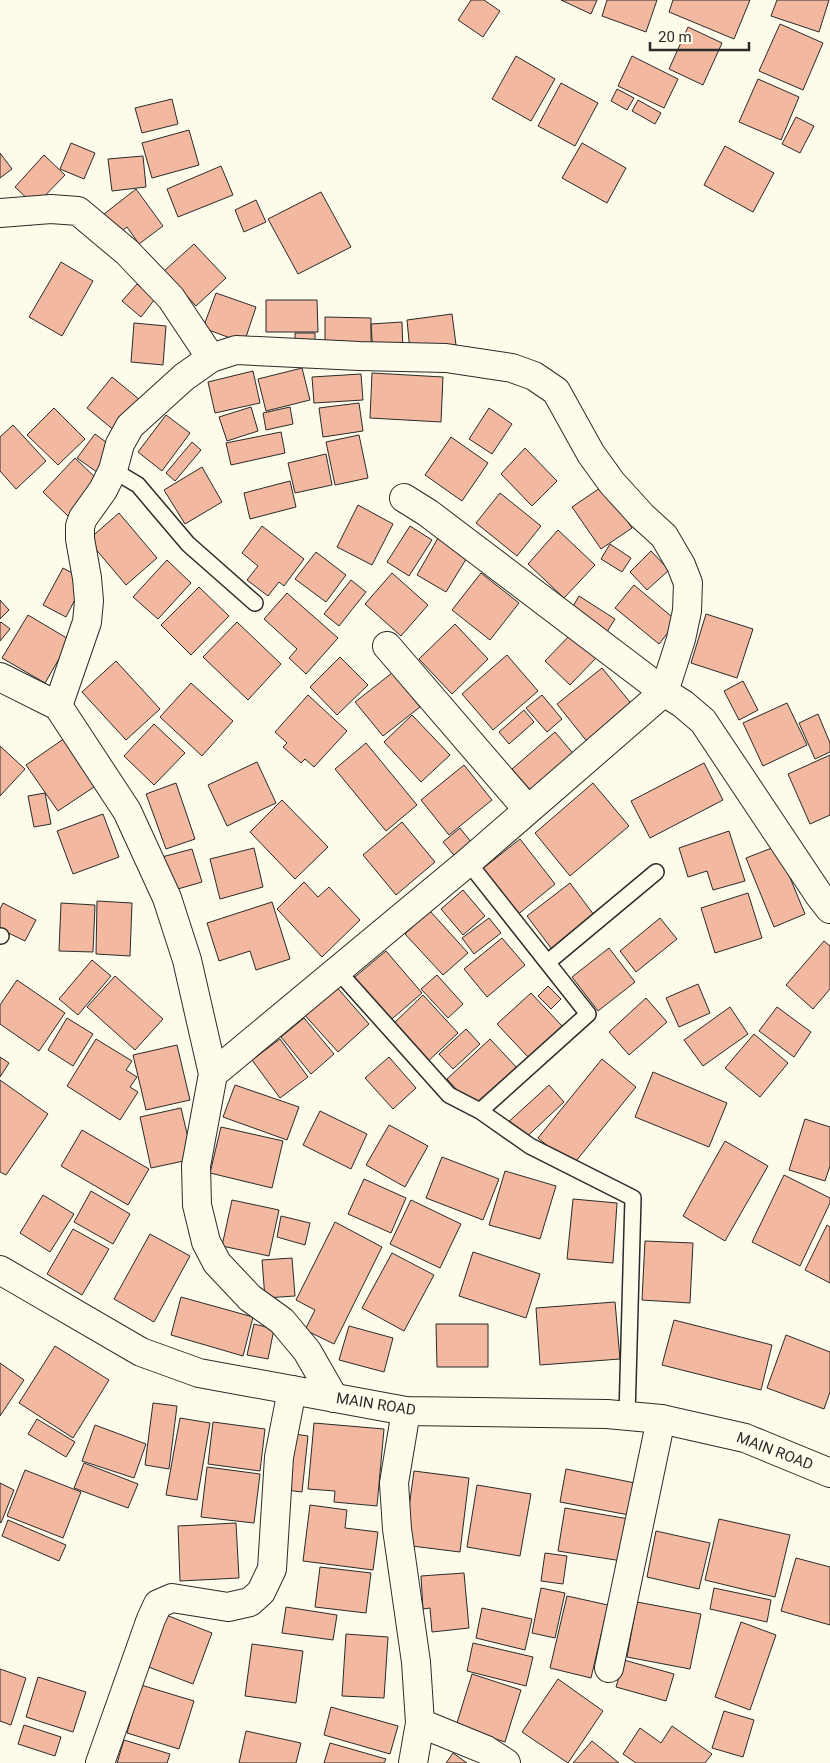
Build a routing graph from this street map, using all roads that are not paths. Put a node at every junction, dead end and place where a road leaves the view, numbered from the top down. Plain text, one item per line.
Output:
1 (0, 213) edge
2 (211, 358) junction
3 (113, 470) junction
4 (404, 498) dead end
5 (255, 602) dead end
6 (387, 646) dead end
7 (0, 677) edge
8 (664, 692) junction
9 (58, 706) junction
10 (528, 810) junction
11 (468, 862) junction
12 (656, 872) dead end
13 (830, 909) edge
14 (548, 962) junction
15 (337, 970) junction
16 (213, 1074) junction
17 (480, 1111) junction
18 (0, 1270) edge
19 (292, 1390) junction
20 (334, 1398) junction
21 (406, 1411) junction
22 (627, 1416) junction
23 (661, 1419) junction
24 (830, 1473) edge
25 (608, 1668) dead end
26 (420, 1724) junction
27 (100, 1763) edge
28 (413, 1763) edge
29 (506, 1763) edge

1 - 2 street
2 - 3 street
2 - 8 street
3 - 5 lane
3 - 9 street
4 - 8 street
6 - 10 street
7 - 9 street
8 - 10 street
8 - 13 street
9 - 16 street
10 - 11 street
11 - 14 lane
11 - 15 street
12 - 14 lane
14 - 17 lane
15 - 16 street
15 - 17 lane
16 - 20 street
17 - 22 lane
18 - 19 street, MAIN ROAD
19 - 20 street, MAIN ROAD
19 - 27 street
20 - 21 street, MAIN ROAD
21 - 22 street, MAIN ROAD
21 - 26 street
22 - 23 street, MAIN ROAD
23 - 24 street, MAIN ROAD
23 - 25 street
26 - 28 street
26 - 29 street

